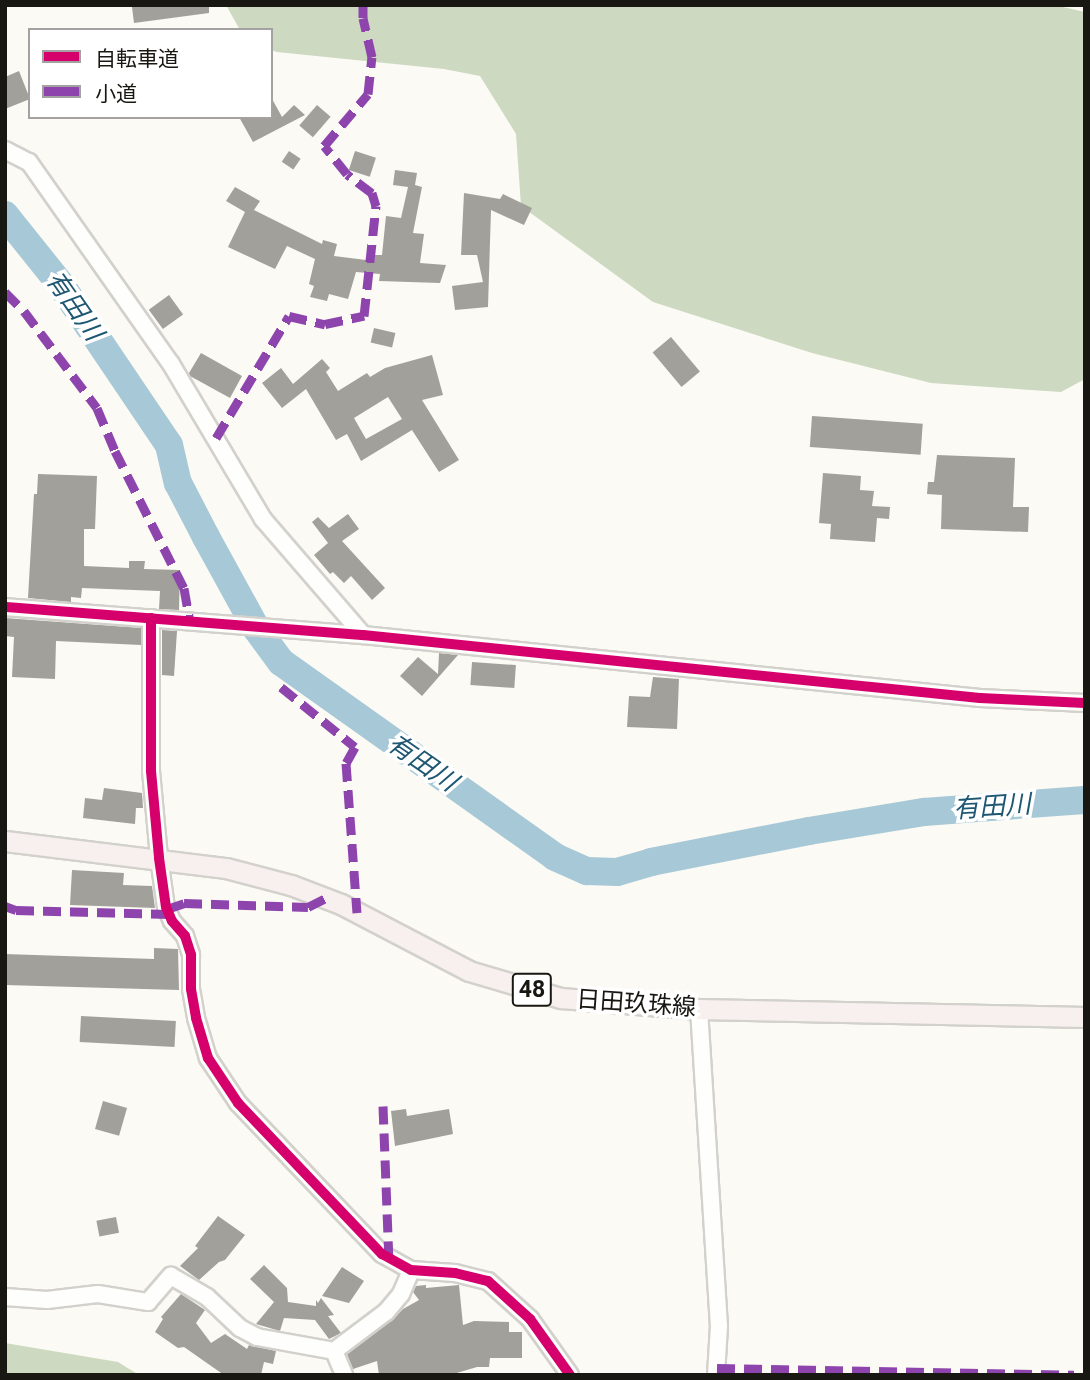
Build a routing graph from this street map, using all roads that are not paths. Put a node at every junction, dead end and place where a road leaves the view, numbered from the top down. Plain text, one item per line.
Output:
1 (5, 150) edge
2 (5, 607) edge
3 (150, 618) junction
4 (356, 635) junction
5 (1085, 703) edge
6 (5, 841) edge
7 (159, 858) junction
8 (699, 1009) junction
9 (1085, 1017) edge
10 (411, 1270) junction
11 (5, 1297) edge
12 (334, 1352) junction
13 (344, 1375) edge
14 (570, 1375) edge
15 (716, 1375) edge

1 - 4 street
2 - 3 street
3 - 4 street
3 - 7 street
4 - 5 street
6 - 7 main road, 日田玖珠線 / 48
7 - 8 main road, 日田玖珠線 / 48
7 - 10 street
8 - 9 main road, 日田玖珠線 / 48
8 - 15 street
10 - 12 street
10 - 14 street
11 - 12 street
12 - 13 street

